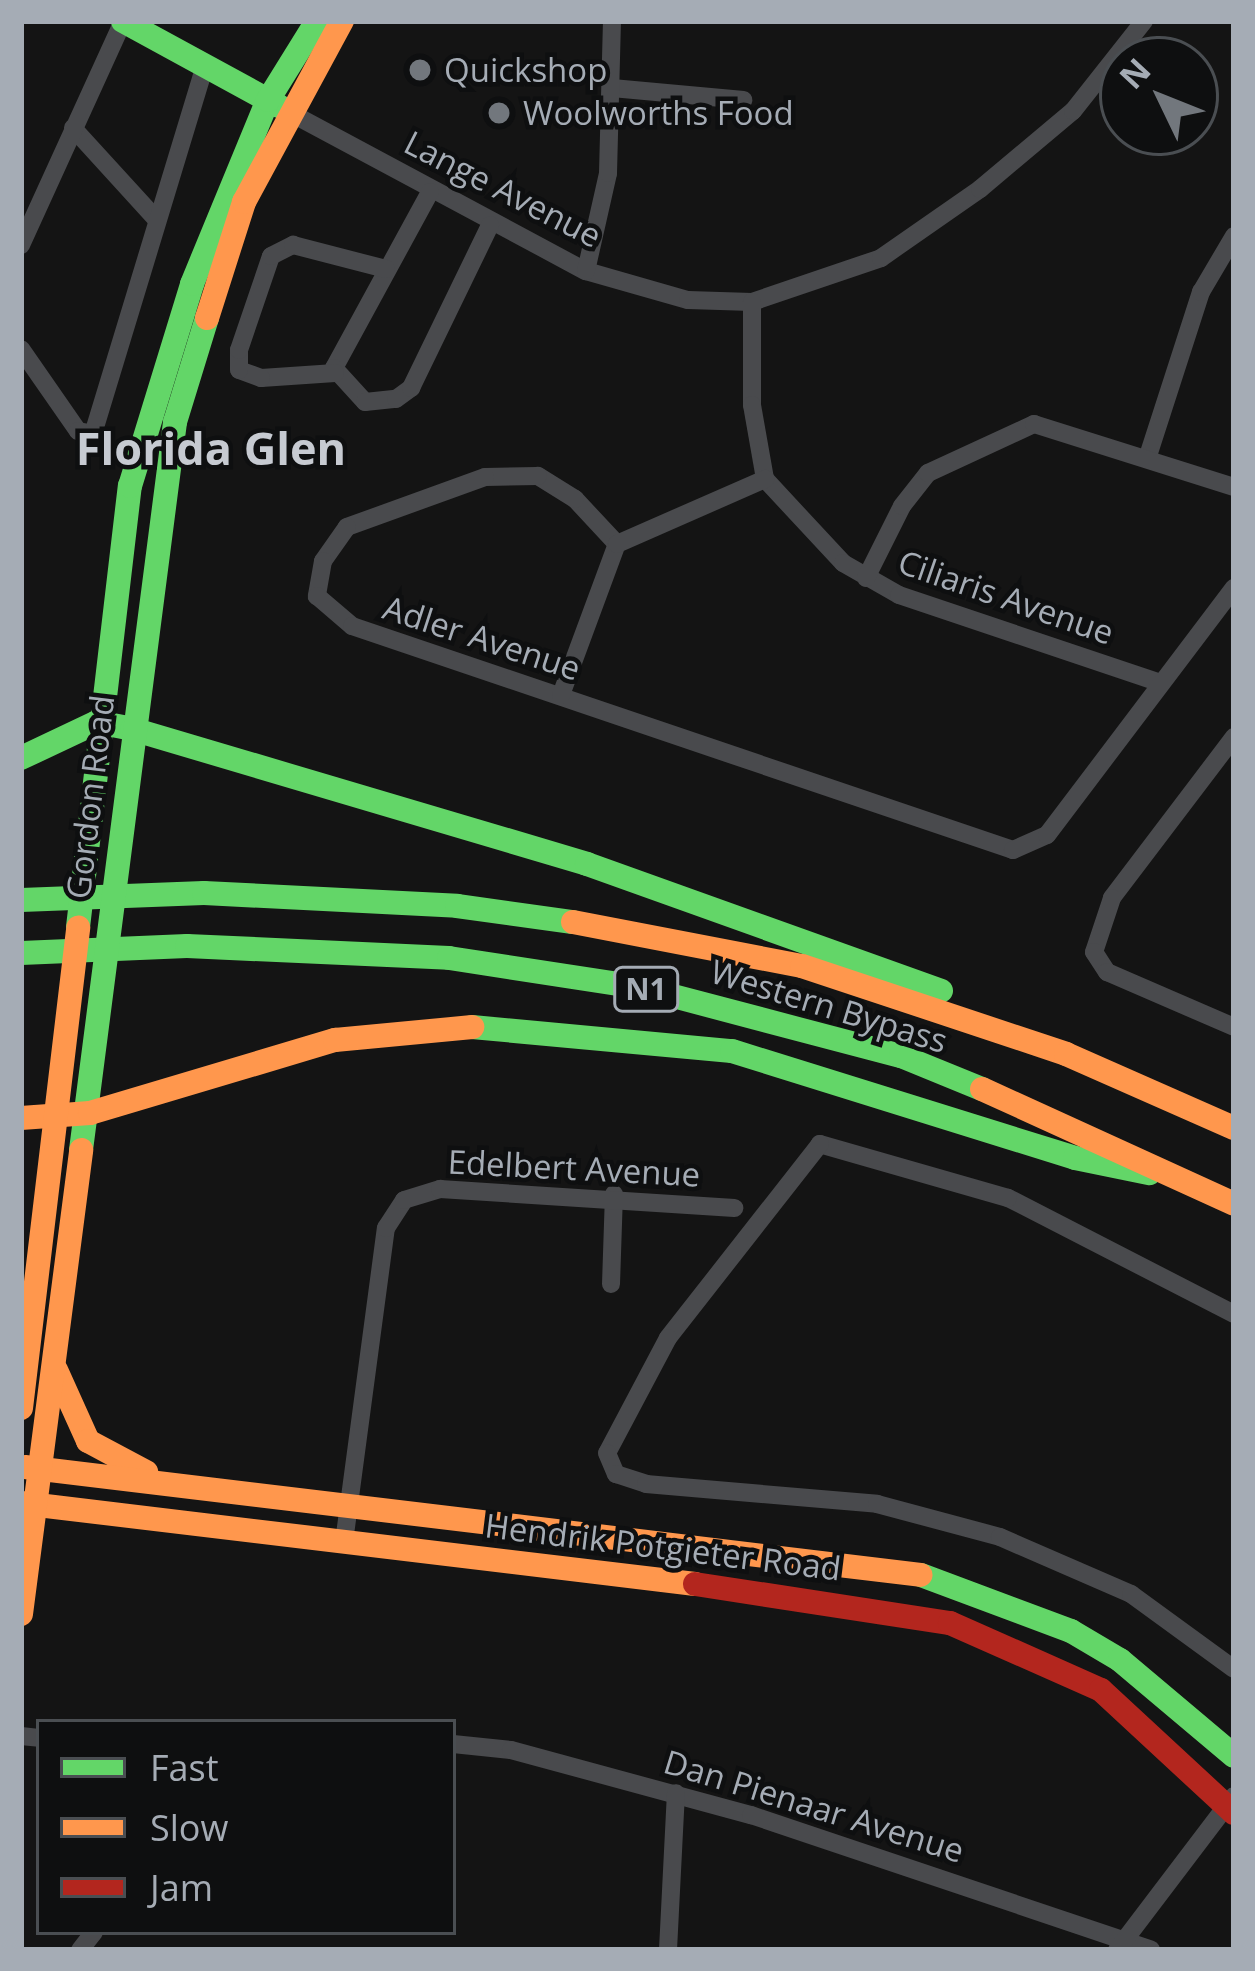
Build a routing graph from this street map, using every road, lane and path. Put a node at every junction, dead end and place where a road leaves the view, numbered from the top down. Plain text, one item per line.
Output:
1 (123, 21) edge
2 (317, 21) edge
3 (342, 21) edge
4 (612, 21) edge
5 (1144, 21) edge
6 (205, 65) junction
7 (612, 88) junction
8 (743, 100) dead end
9 (278, 105) junction
10 (73, 128) junction
11 (430, 192) junction
12 (157, 220) junction
13 (490, 225) junction
14 (1234, 236) edge
15 (21, 245) edge
16 (386, 269) junction
17 (586, 271) junction
18 (752, 302) junction
19 (21, 349) edge
20 (335, 373) junction
21 (1147, 459) junction
22 (765, 479) junction
23 (1234, 487) edge
24 (617, 544) junction
25 (866, 578) junction
26 (1234, 588) edge
27 (1158, 682) junction
28 (561, 695) junction
29 (97, 722) junction
30 (132, 729) junction
31 (1234, 737) edge
32 (21, 758) edge
33 (21, 900) edge
34 (21, 953) edge
35 (1234, 1027) edge
36 (1066, 1054) junction
37 (90, 1113) junction
38 (21, 1118) edge
39 (56, 1118) junction
40 (1234, 1128) edge
41 (1175, 1173) junction
42 (614, 1194) junction
43 (1234, 1204) edge
44 (734, 1208) dead end
45 (611, 1284) dead end
46 (1234, 1314) edge
47 (54, 1361) junction
48 (22, 1377) edge
49 (21, 1408) edge
50 (28, 1468) edge
51 (208, 1486) junction
52 (26, 1504) edge
53 (351, 1504) junction
54 (344, 1542) junction
55 (21, 1615) edge
56 (1234, 1669) edge
57 (456, 1744) edge
58 (1234, 1756) edge
59 (676, 1793) junction
60 (1232, 1805) edge
61 (1123, 1943) edge
62 (668, 1950) edge
63 (1151, 1950) edge

1 - 6 main road, Lange Avenue
1 - 10 street
2 - 9 main road, Gordon Road
3 - 9 main road, Gordon Road
4 - 7 street
5 - 18 street, Lange Avenue
6 - 9 main road, Lange Avenue
6 - 12 street
7 - 8 street
7 - 17 street
9 - 11 street, Lange Avenue
9 - 29 main road, Gordon Road
9 - 30 main road, Gordon Road
10 - 12 street
10 - 15 street
11 - 13 street, Lange Avenue
11 - 16 street
12 - 19 street
13 - 17 street, Lange Avenue
13 - 20 street
14 - 21 street
16 - 20 street
16 - 20 street
17 - 18 street, Lange Avenue
18 - 22 street
21 - 23 street
21 - 25 street
22 - 24 street
22 - 25 street, Ciliaris Avenue
24 - 28 street
24 - 28 street, Adler Avenue
25 - 27 street, Ciliaris Avenue
26 - 27 street
27 - 28 street, Adler Avenue
29 - 30 main road
29 - 32 main road
29 - 39 main road, Gordon Road
30 - 36 main road
30 - 37 main road, Gordon Road
31 - 35 street
33 - 36 main road, Western Bypass / N1
34 - 41 main road, Western Bypass / N1
36 - 40 main road, Western Bypass / N1
37 - 39 main road
37 - 41 main road
37 - 47 main road, Gordon Road
38 - 39 main road
39 - 48 main road, Gordon Road
41 - 43 main road, Western Bypass / N1
42 - 44 street, Edelbert Avenue
42 - 45 street
42 - 53 street, Edelbert Avenue
46 - 56 street
47 - 50 main road, Gordon Road
47 - 51 main road
48 - 49 main road, Gordon Road
50 - 51 main road, Hendrik Potgieter Road
50 - 52 main road, Gordon Road
51 - 53 main road, Hendrik Potgieter Road
52 - 54 main road, Hendrik Potgieter Road
52 - 55 main road, Gordon Road
53 - 54 street, Edelbert Avenue
53 - 58 main road, Hendrik Potgieter Road
54 - 60 main road, Hendrik Potgieter Road
57 - 59 street, Dan Pienaar Avenue
59 - 61 street, Dan Pienaar Avenue
59 - 62 street
60 - 61 street
61 - 63 street, Dan Pienaar Avenue

